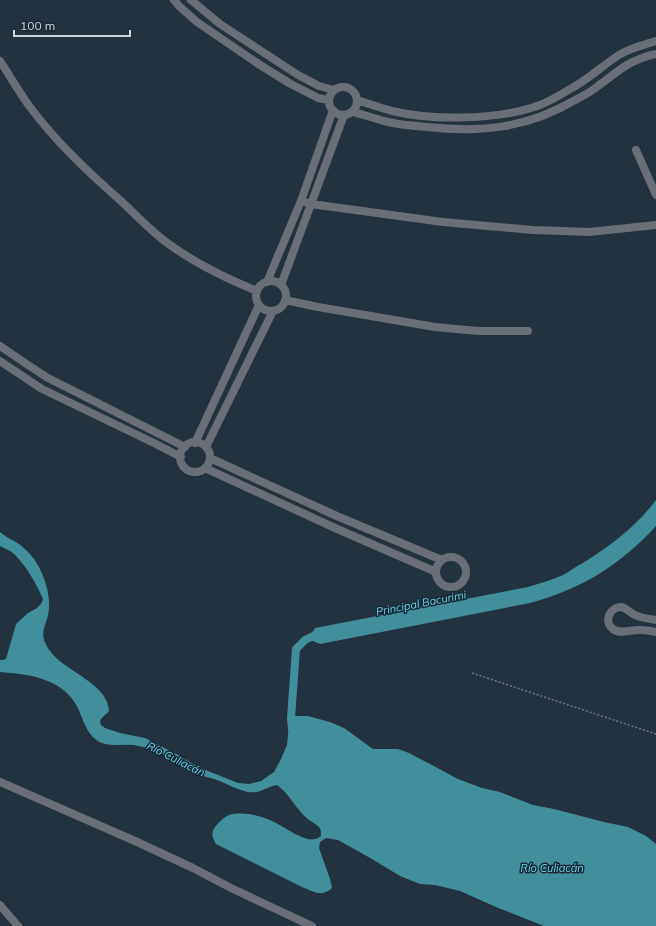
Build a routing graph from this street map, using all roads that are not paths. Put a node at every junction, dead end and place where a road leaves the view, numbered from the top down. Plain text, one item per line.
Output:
1 (191, 0) edge
2 (179, 2) edge
3 (656, 41) edge
4 (656, 54) edge
5 (0, 61) edge
6 (334, 90) junction
7 (330, 100) junction
8 (357, 100) junction
9 (333, 110) junction
10 (524, 110) junction
11 (353, 112) junction
12 (344, 115) junction
13 (527, 121) junction
14 (636, 150) dead end
15 (656, 195) edge
16 (301, 201) junction
17 (311, 204) junction
18 (656, 225) edge
19 (267, 282) junction
20 (281, 285) junction
21 (257, 291) junction
22 (285, 300) junction
23 (259, 306) junction
24 (273, 311) junction
25 (528, 331) dead end
26 (0, 346) edge
27 (0, 361) edge
28 (48, 378) junction
29 (42, 389) junction
30 (195, 443) junction
31 (185, 447) junction
32 (206, 447) junction
33 (181, 457) junction
34 (210, 458) junction
35 (205, 468) junction
36 (339, 517) junction
37 (334, 528) junction
38 (442, 560) junction
39 (436, 572) junction
40 (656, 620) edge
41 (656, 632) edge
42 (1, 785) edge
43 (0, 905) edge
44 (18, 926) edge
45 (312, 926) edge

1 - 6 street
2 - 7 street
3 - 10 street
4 - 13 street
5 - 21 street
6 - 7 street
6 - 8 street
7 - 9 street
8 - 10 street
8 - 11 street
9 - 12 street
9 - 16 street
10 - 13 street
11 - 12 street
11 - 13 street
12 - 17 street
14 - 15 street
16 - 17 street
16 - 19 street
17 - 18 street
17 - 20 street
19 - 20 street
19 - 21 street
20 - 22 street
21 - 23 street
22 - 24 street
22 - 25 street
23 - 24 street
23 - 30 street
24 - 32 street
26 - 28 street
27 - 29 street
28 - 29 street
28 - 31 street
29 - 33 street
30 - 31 street
30 - 32 street
31 - 33 street
32 - 34 street
33 - 35 street
34 - 35 street
34 - 36 street
35 - 37 street
36 - 37 street
36 - 38 street
37 - 39 street
38 - 39 street
38 - 39 street
40 - 41 street
42 - 45 street
43 - 44 street

